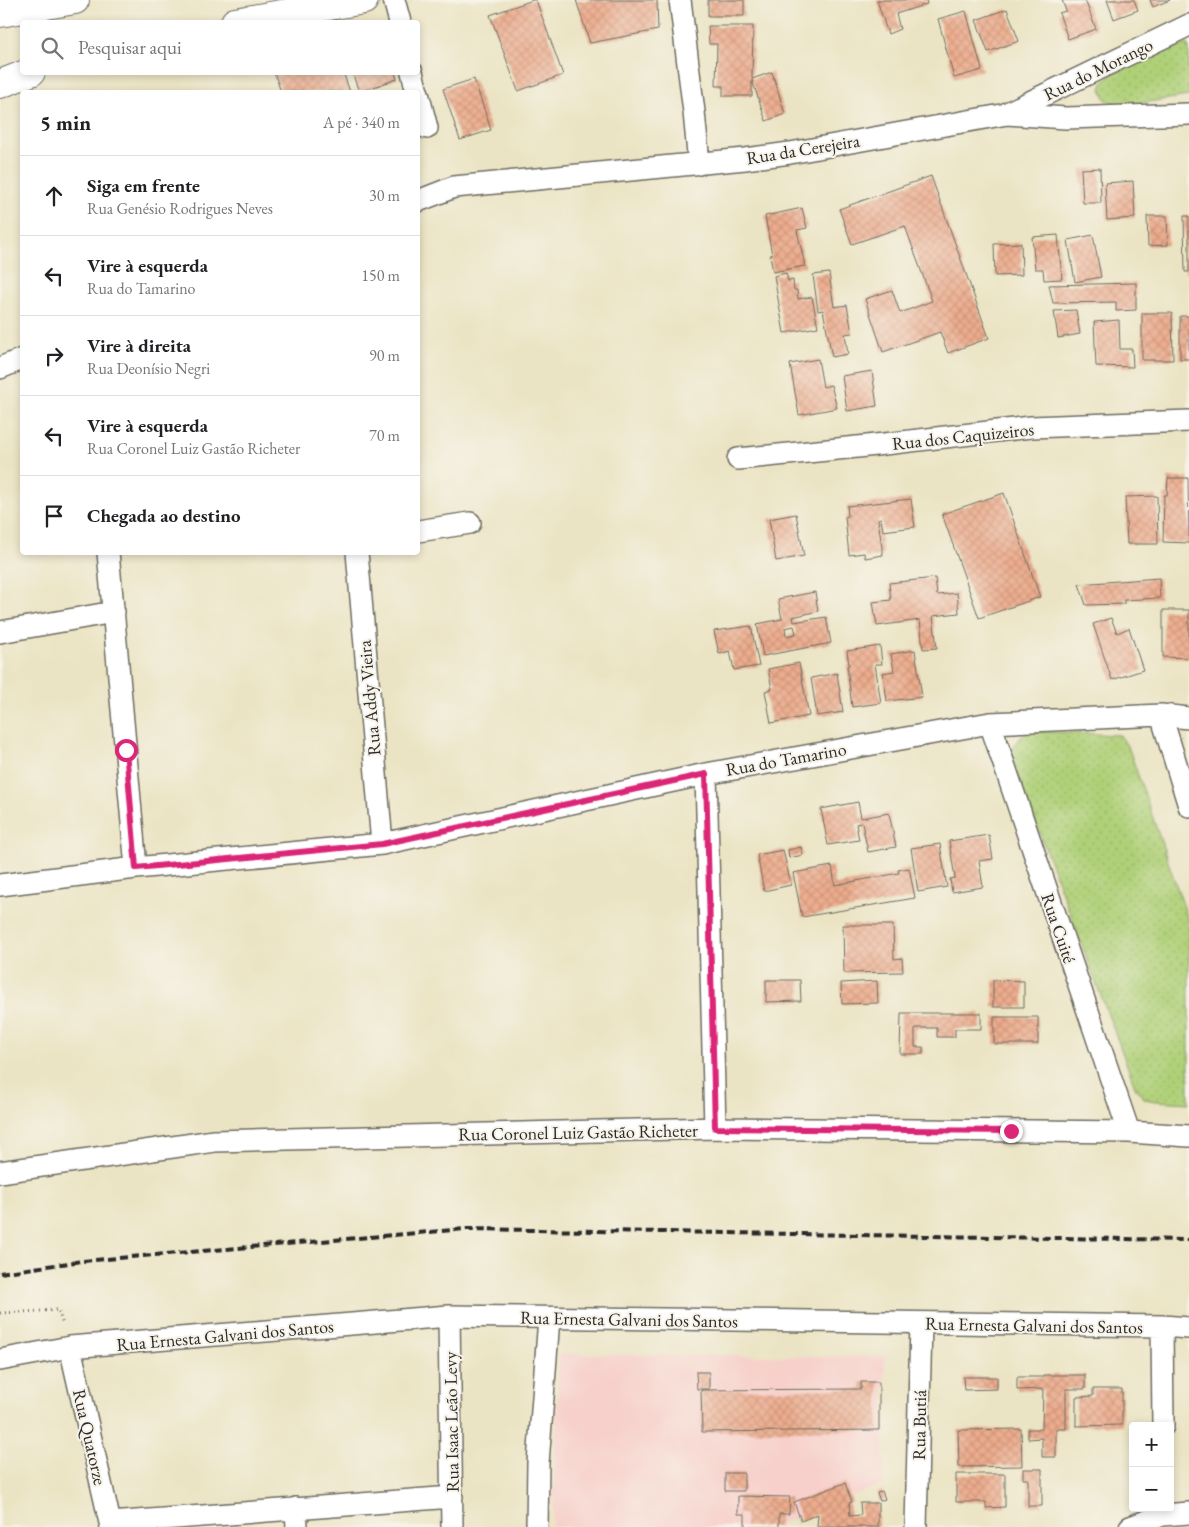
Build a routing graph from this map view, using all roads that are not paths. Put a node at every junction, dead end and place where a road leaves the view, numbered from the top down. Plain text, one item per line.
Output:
1 (75, 0) edge
2 (364, 0) edge
3 (394, 0) edge
4 (680, 0) edge
5 (0, 13) edge
6 (247, 20) edge
7 (399, 20) edge
8 (1189, 25) edge
9 (23, 75) edge
10 (413, 75) edge
11 (0, 84) edge
12 (416, 90) edge
13 (420, 105) edge
14 (1007, 114) junction
15 (1189, 114) edge
16 (426, 128) dead end
17 (699, 164) junction
18 (420, 200) edge
19 (20, 360) edge
20 (0, 368) edge
21 (1189, 421) edge
22 (738, 459) dead end
23 (470, 523) dead end
24 (420, 531) edge
25 (108, 555) edge
26 (357, 555) edge
27 (114, 612) junction
28 (0, 632) edge
29 (1161, 716) junction
30 (1189, 718) edge
31 (990, 723) junction
32 (706, 774) junction
33 (1189, 806) edge
34 (382, 844) junction
35 (136, 868) junction
36 (0, 885) edge
37 (715, 1128) junction
38 (1129, 1132) junction
39 (1189, 1136) edge
40 (0, 1172) edge
41 (449, 1316) junction
42 (548, 1318) junction
43 (921, 1324) junction
44 (1162, 1326) junction
45 (1189, 1328) edge
46 (70, 1347) junction
47 (0, 1360) edge
48 (1163, 1422) edge
49 (452, 1497) junction
50 (1189, 1514) edge
51 (1163, 1517) edge
52 (296, 1518) edge
53 (110, 1525) edge
54 (452, 1527) edge
55 (537, 1527) edge
56 (916, 1527) edge
57 (1130, 1527) edge

1 - 5 street
2 - 6 street
3 - 7 street
4 - 17 street
8 - 14 street, Rua do Morango
9 - 11 street
10 - 12 street
13 - 16 street
14 - 15 street, Rua da Cerejeira
14 - 17 street, Rua da Cerejeira
17 - 18 street, Rua da Cerejeira
19 - 20 street
21 - 22 street, Rua dos Caquizeiros
23 - 24 street
25 - 27 street
26 - 34 street, Rua Addy Vieira
27 - 28 street
27 - 35 street
29 - 30 street, Rua do Tamarino
29 - 31 street, Rua do Tamarino
29 - 33 street
31 - 32 street, Rua do Tamarino
31 - 38 street, Rua Cuité
32 - 34 street, Rua do Tamarino
32 - 37 street
34 - 35 street, Rua do Tamarino
35 - 36 street, Rua do Tamarino
37 - 38 street, Rua Coronel Luiz Gastão Richeter
37 - 40 street, Rua Coronel Luiz Gastão Richeter
38 - 39 street, Rua Coronel Luiz Gastão Richeter
41 - 42 street, Rua Ernesta Galvani dos Santos
41 - 46 street, Rua Ernesta Galvani dos Santos
41 - 49 street, Rua Isaac Leão Levy
42 - 43 street, Rua Ernesta Galvani dos Santos
42 - 55 street
43 - 44 street, Rua Ernesta Galvani dos Santos
43 - 56 street, Rua Butiá
44 - 45 street, Rua Ernesta Galvani dos Santos
44 - 48 street
46 - 47 street, Rua Ernesta Galvani dos Santos
46 - 53 street, Rua Quatorze
49 - 52 street
49 - 54 street, Rua Isaac Leão Levy
50 - 51 street
51 - 57 street
52 - 53 street

